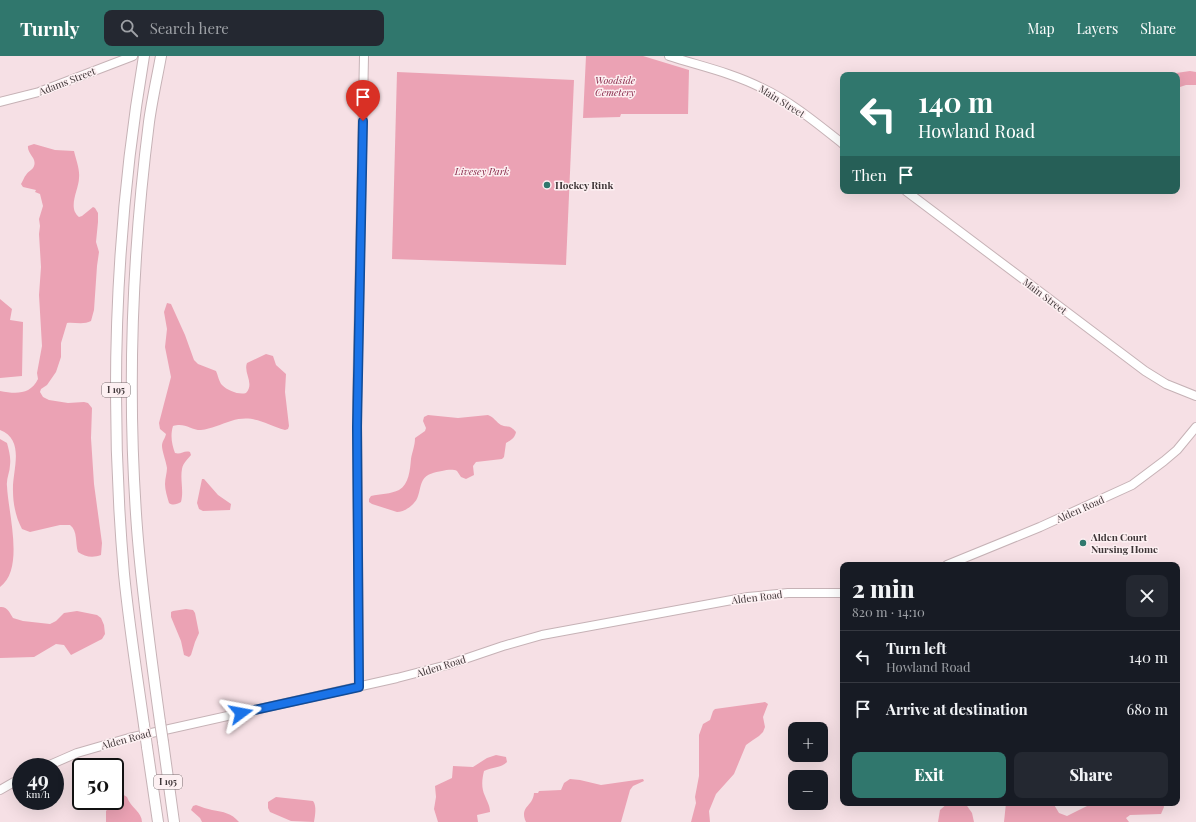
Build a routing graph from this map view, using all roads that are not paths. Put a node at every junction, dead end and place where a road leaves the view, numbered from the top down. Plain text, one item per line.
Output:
1 (133, 56) edge
2 (144, 56) edge
3 (161, 56) edge
4 (364, 56) edge
5 (669, 56) edge
6 (0, 102) edge
7 (840, 142) edge
8 (910, 194) edge
9 (1192, 395) edge
10 (1196, 428) edge
11 (954, 562) edge
12 (840, 593) edge
13 (359, 687) junction
14 (64, 758) edge
15 (12, 783) edge
16 (0, 790) edge
17 (158, 822) edge
18 (174, 822) edge

1 - 6 main road, Adams Street
2 - 17 highway, I 195, bridge
3 - 18 highway, I 195, bridge
4 - 13 main road
5 - 7 main road, Main Street
8 - 9 main road, Main Street
10 - 11 main road, Alden Road
12 - 13 main road, Alden Road
13 - 14 main road, Alden Road
15 - 16 main road

